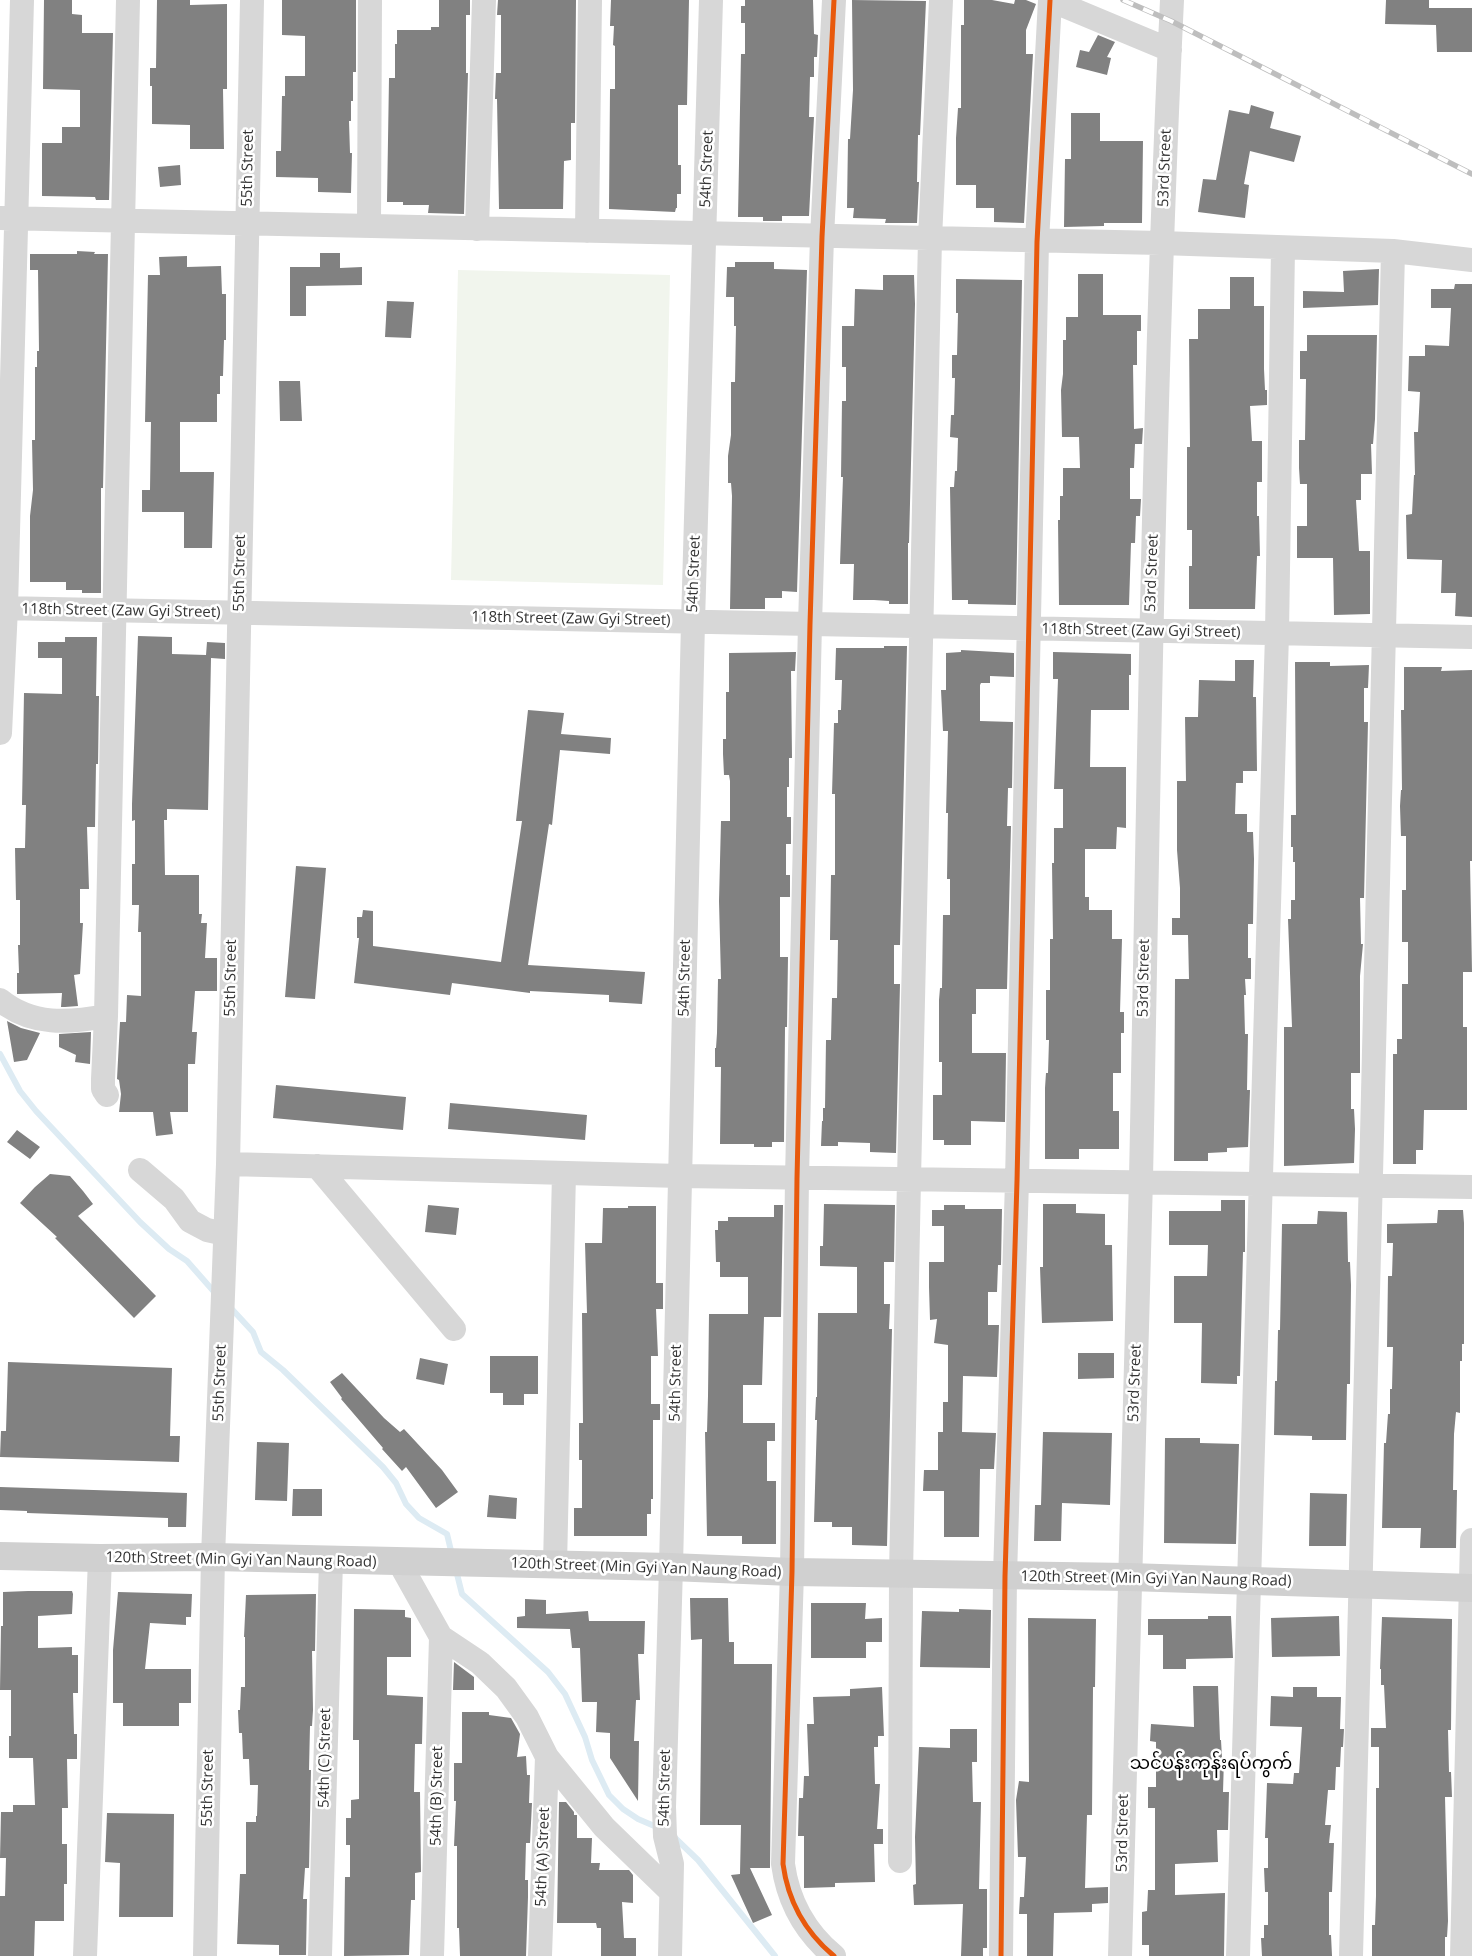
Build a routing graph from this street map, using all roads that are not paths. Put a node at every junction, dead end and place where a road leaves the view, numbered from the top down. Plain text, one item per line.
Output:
1 (22, 0) edge
2 (128, 0) edge
3 (252, 0) edge
4 (370, 0) edge
5 (484, 0) edge
6 (590, 0) edge
7 (711, 0) edge
8 (834, 0) edge
9 (941, 0) edge
10 (1050, 0) edge
11 (1172, 0) edge
12 (1170, 50) junction
13 (8, 218) edge
14 (122, 221) junction
15 (247, 223) junction
16 (369, 226) junction
17 (477, 228) junction
18 (587, 231) junction
19 (705, 235) junction
20 (822, 237) junction
21 (930, 240) junction
22 (1037, 242) junction
23 (1161, 244) junction
24 (1283, 248) junction
25 (1393, 251) junction
26 (1472, 260) edge
27 (3, 608) edge
28 (116, 610) junction
29 (239, 613) junction
30 (693, 622) junction
31 (810, 624) junction
32 (921, 626) junction
33 (1029, 628) junction
34 (1151, 631) junction
35 (1277, 634) junction
36 (1383, 637) junction
37 (1472, 637) edge
38 (0, 733) edge
39 (0, 1000) edge
40 (106, 1016) junction
41 (107, 1095) dead end
42 (228, 1164) junction
43 (317, 1166) junction
44 (140, 1170) dead end
45 (564, 1173) junction
46 (680, 1176) junction
47 (797, 1178) junction
48 (909, 1179) junction
49 (1017, 1181) junction
50 (1140, 1183) junction
51 (1261, 1184) junction
52 (1371, 1186) junction
53 (1472, 1187) edge
54 (225, 1234) junction
55 (454, 1329) dead end
56 (1472, 1540) edge
57 (0, 1556) edge
58 (213, 1557) junction
59 (100, 1558) junction
60 (330, 1560) junction
61 (411, 1562) junction
62 (555, 1565) junction
63 (672, 1567) junction
64 (792, 1572) junction
65 (901, 1574) junction
66 (1005, 1576) junction
67 (1129, 1577) junction
68 (1248, 1582) junction
69 (1362, 1585) junction
70 (1471, 1588) edge
71 (440, 1637) junction
72 (547, 1757) junction
73 (900, 1861) dead end
74 (671, 1892) junction
75 (85, 1956) edge
76 (205, 1956) edge
77 (320, 1956) edge
78 (432, 1956) edge
79 (540, 1956) edge
80 (670, 1956) edge
81 (834, 1956) edge
82 (1001, 1956) edge
83 (1120, 1956) edge
84 (1238, 1956) edge
85 (1351, 1956) edge
86 (1462, 1956) edge

1 - 13 street
2 - 14 street
3 - 15 street, 55th Street
4 - 16 street
5 - 17 street
6 - 18 street
7 - 19 street, 54th Street
8 - 20 street
9 - 21 street
10 - 12 street
10 - 22 street
11 - 12 street, 53rd Street
12 - 23 street, 53rd Street
13 - 14 street
13 - 27 street
14 - 15 street
14 - 28 street
15 - 16 street
15 - 29 street, 55th Street
16 - 17 street
17 - 18 street
18 - 19 street
19 - 20 street
19 - 30 street, 54th Street
20 - 21 street
20 - 31 street
21 - 22 street
21 - 32 street
22 - 23 street
22 - 33 street
23 - 24 street
23 - 34 street, 53rd Street
24 - 25 street
24 - 35 street
25 - 26 street
25 - 36 street
27 - 28 street, 118th Street (Zaw Gyi Street)
27 - 38 street
28 - 29 street, 118th Street (Zaw Gyi Street)
28 - 40 street
29 - 30 street, 118th Street (Zaw Gyi Street)
29 - 42 street, 55th Street
30 - 31 street, 118th Street (Zaw Gyi Street)
30 - 46 street, 54th Street
31 - 32 street, 118th Street (Zaw Gyi Street)
31 - 47 street
32 - 33 street, 118th Street (Zaw Gyi Street)
32 - 48 street
33 - 34 street, 118th Street (Zaw Gyi Street)
33 - 49 street
34 - 35 street, 118th Street (Zaw Gyi Street)
34 - 50 street, 53rd Street
35 - 36 street, 118th Street (Zaw Gyi Street)
35 - 51 street
36 - 37 street, 118th Street (Zaw Gyi Street)
36 - 52 street
39 - 40 street
40 - 41 street
42 - 43 street
42 - 54 street, 55th Street
43 - 45 street
43 - 55 street
44 - 54 street
45 - 46 street
45 - 62 street
46 - 47 street
46 - 63 street, 54th Street
47 - 48 street
47 - 64 street
48 - 49 street
48 - 65 street
49 - 50 street
49 - 66 street
50 - 51 street
50 - 67 street, 53rd Street
51 - 52 street
51 - 68 street
52 - 53 street
52 - 69 street
54 - 58 street, 55th Street
56 - 70 street
57 - 59 main road, 120th Street (Min Gyi Yan Naung Road)
58 - 59 main road, 120th Street (Min Gyi Yan Naung Road)
58 - 60 main road, 120th Street (Min Gyi Yan Naung Road)
58 - 76 street, 55th Street
59 - 75 street
60 - 61 main road, 120th Street (Min Gyi Yan Naung Road)
60 - 77 street, 54th (C) Street
61 - 62 main road, 120th Street (Min Gyi Yan Naung Road)
61 - 71 street
62 - 63 main road, 120th Street (Min Gyi Yan Naung Road)
63 - 64 main road, 120th Street (Min Gyi Yan Naung Road)
63 - 74 street, 54th Street
64 - 65 main road, 120th Street (Min Gyi Yan Naung Road)
64 - 81 street
65 - 66 main road, 120th Street (Min Gyi Yan Naung Road)
65 - 73 street
66 - 67 main road, 120th Street (Min Gyi Yan Naung Road)
66 - 82 street
67 - 68 main road, 120th Street (Min Gyi Yan Naung Road)
67 - 83 street, 53rd Street
68 - 69 main road, 120th Street (Min Gyi Yan Naung Road)
68 - 84 street
69 - 70 main road, 120th Street (Min Gyi Yan Naung Road)
69 - 85 street
70 - 86 street
71 - 72 street
71 - 78 street, 54th (B) Street
72 - 74 street
72 - 79 street, 54th (A) Street
74 - 80 street, 54th Street

